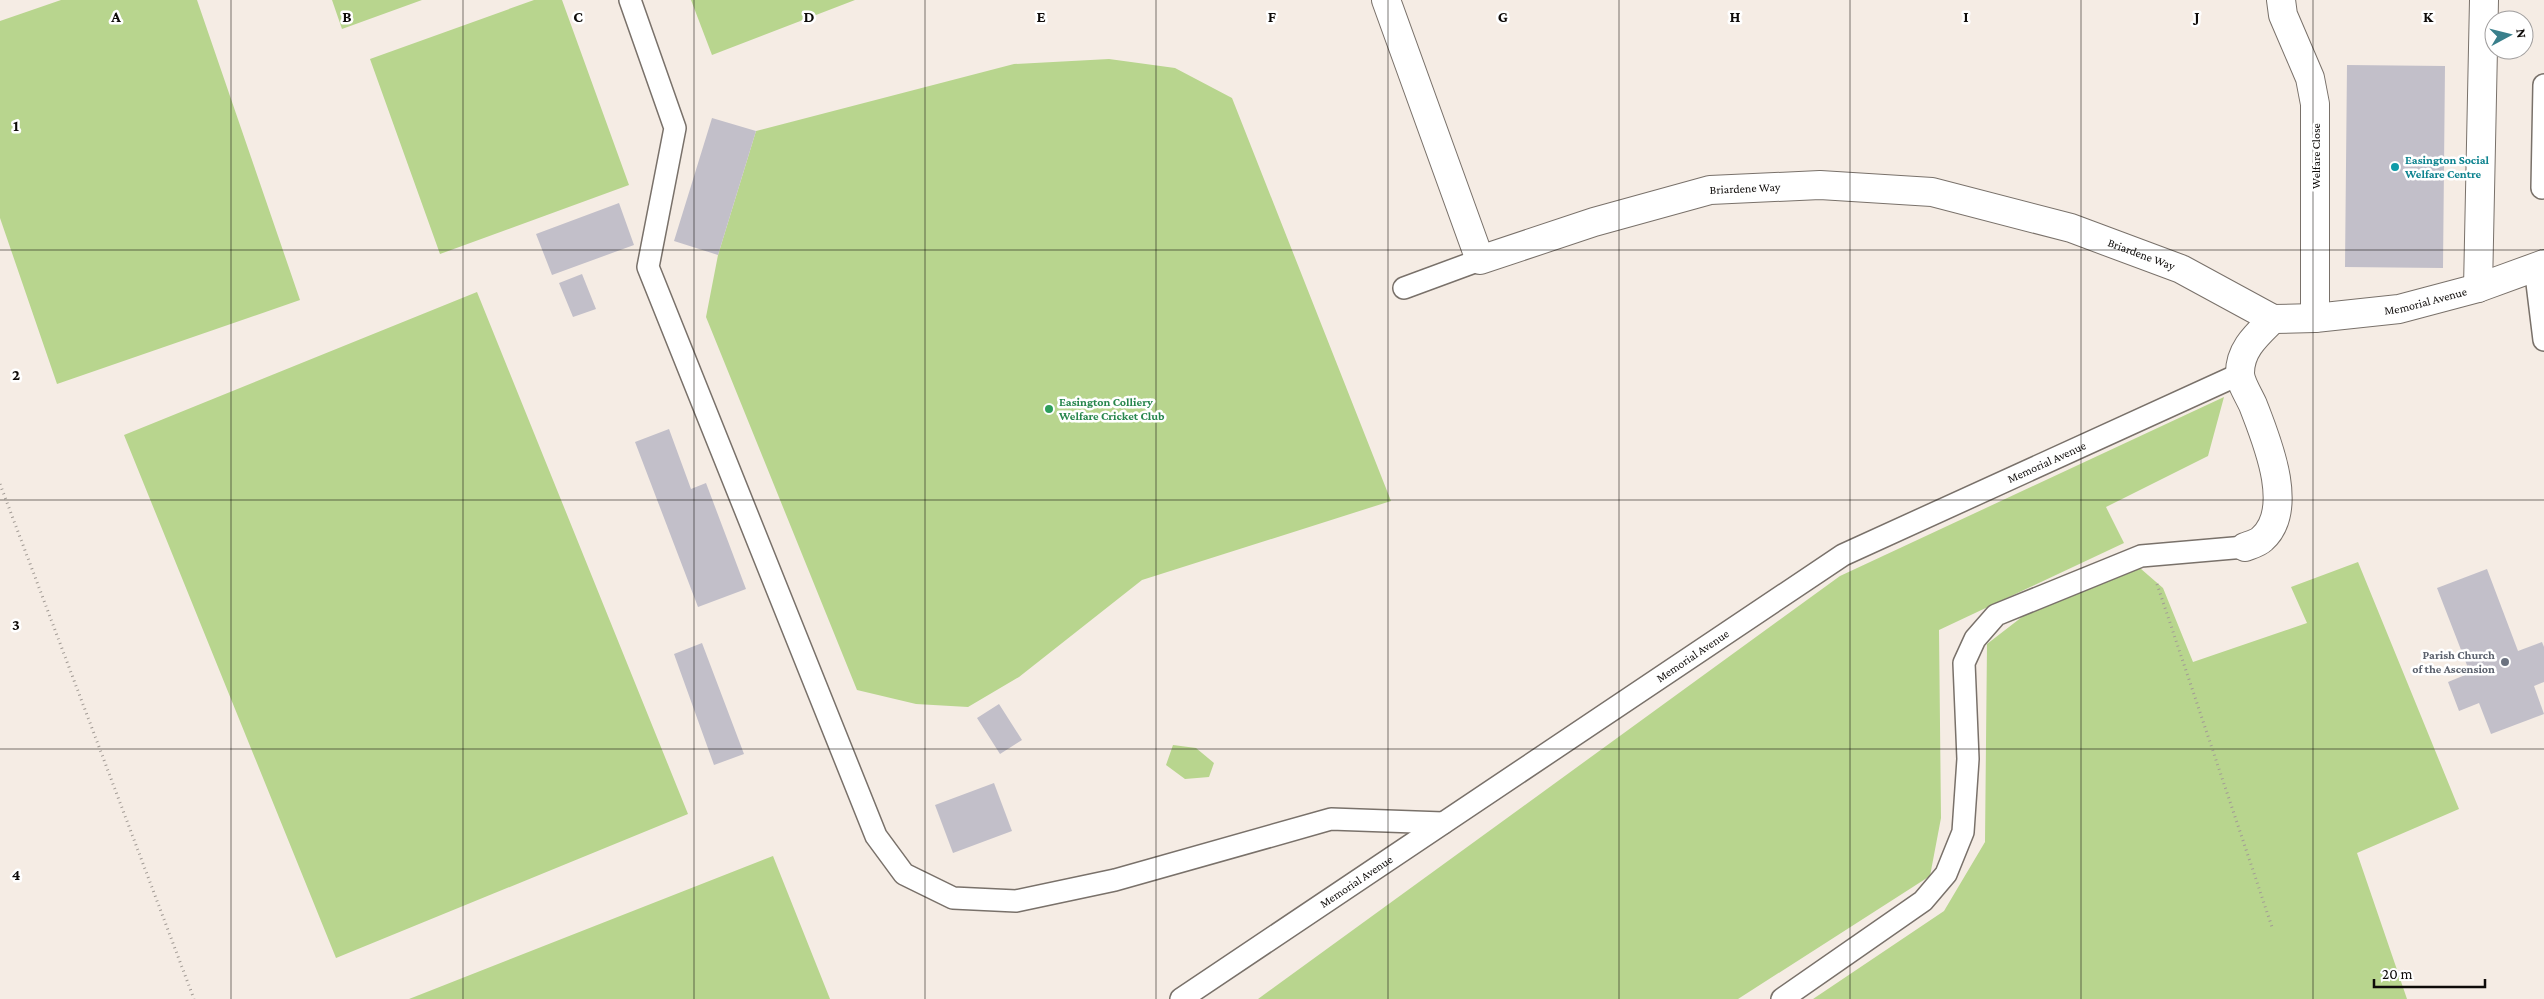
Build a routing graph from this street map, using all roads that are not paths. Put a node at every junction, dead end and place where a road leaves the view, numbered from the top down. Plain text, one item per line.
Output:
1 (630, 0) edge
2 (1386, 0) edge
3 (2281, 0) edge
4 (2484, 0) edge
5 (2544, 85) edge
6 (2542, 188) dead end
7 (1480, 260) junction
8 (2539, 265) edge
9 (1404, 288) dead end
10 (2478, 288) junction
11 (2315, 318) junction
12 (2273, 319) junction
13 (2544, 340) edge
14 (2240, 374) junction
15 (2245, 547) joint
16 (1443, 823) junction
17 (1181, 999) edge
18 (1782, 999) edge

1 - 16 lane
2 - 7 street
3 - 11 street, Welfare Close
4 - 10 street
5 - 6 lane
7 - 9 lane
7 - 12 street, Briardene Way
8 - 10 street, Memorial Avenue
8 - 13 lane
10 - 11 street, Memorial Avenue
11 - 12 street, Memorial Avenue
12 - 14 street
14 - 15 street
14 - 16 lane, Memorial Avenue
15 - 18 lane
16 - 17 lane, Memorial Avenue

